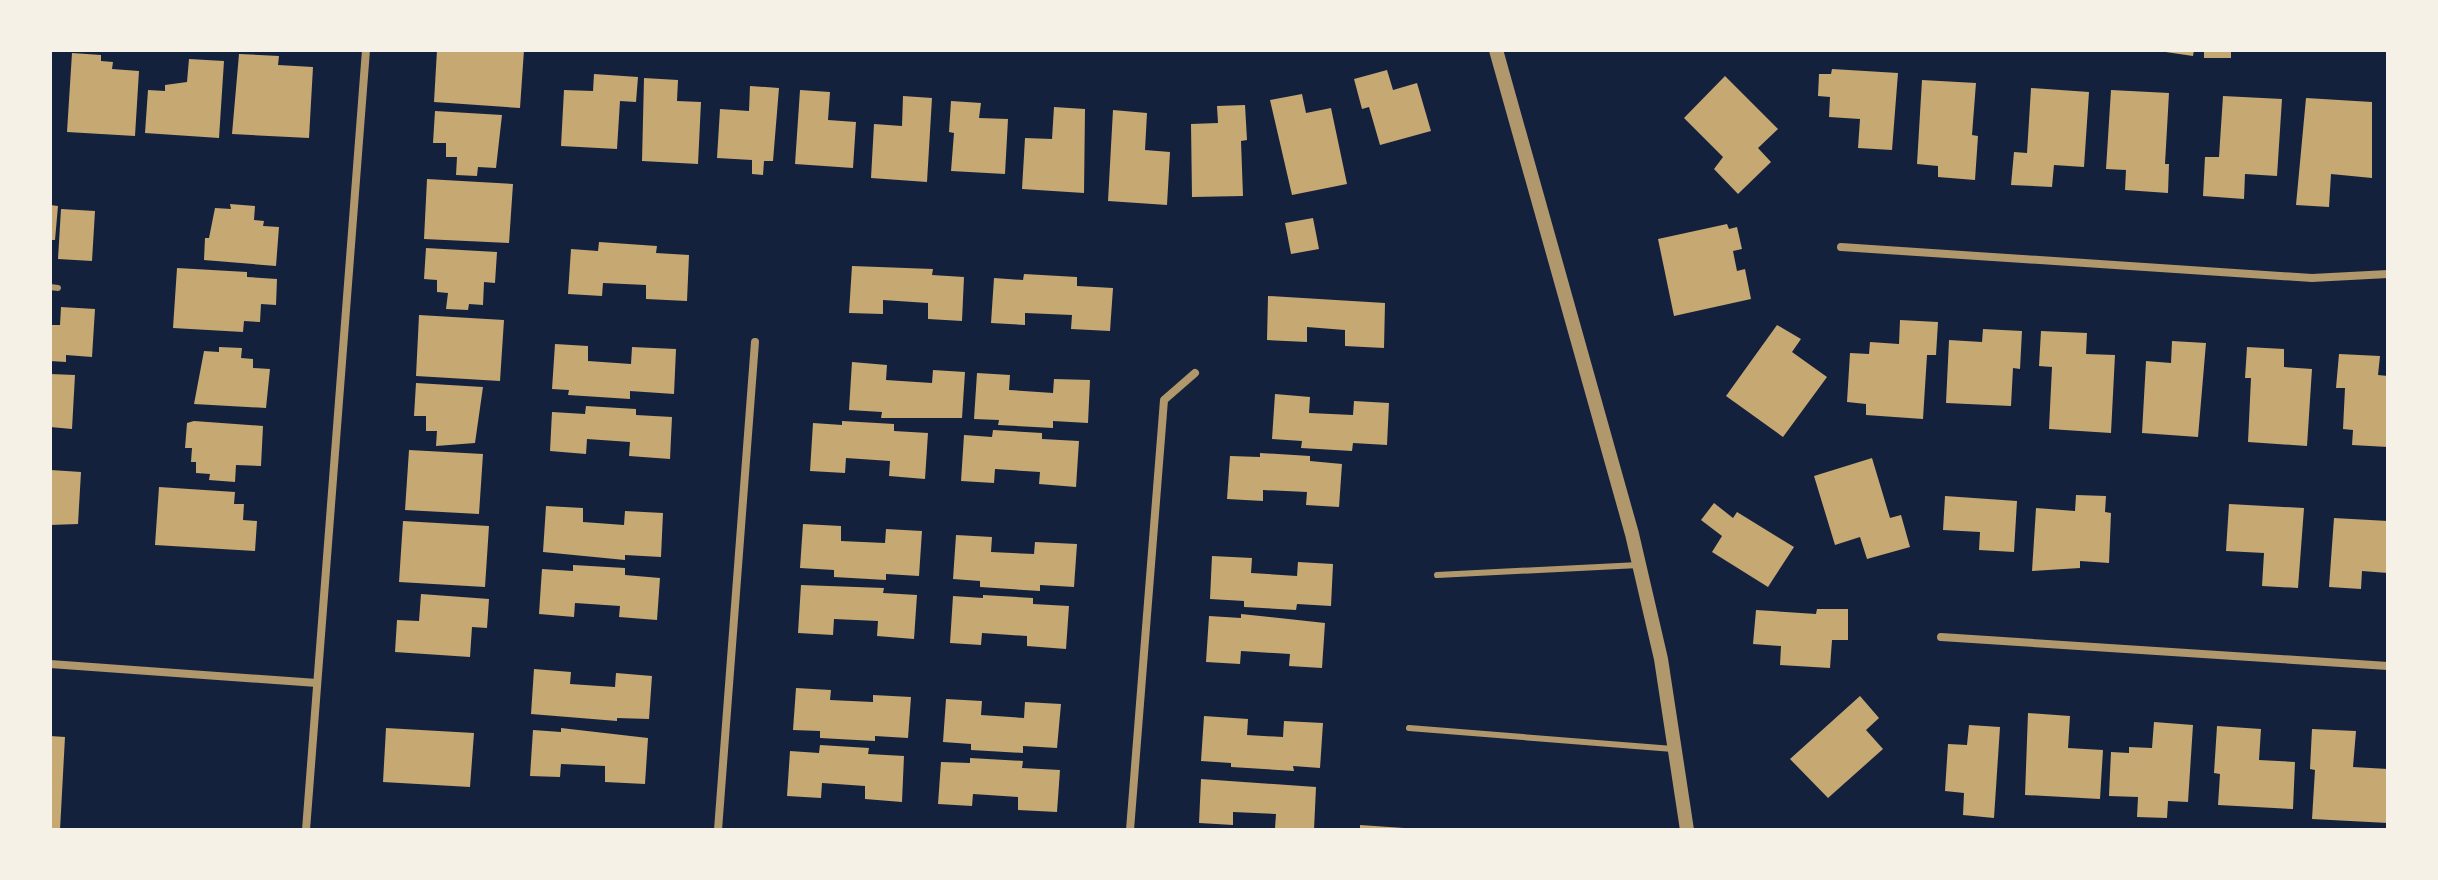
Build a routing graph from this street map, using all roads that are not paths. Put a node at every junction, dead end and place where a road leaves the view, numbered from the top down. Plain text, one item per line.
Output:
1 (366, 50) edge
2 (1496, 50) edge
3 (1841, 247) dead end
4 (2388, 274) edge
5 (755, 342) dead end
6 (1195, 373) dead end
7 (1639, 565) junction
8 (1437, 575) dead end
9 (1941, 637) dead end
10 (50, 664) edge
11 (2388, 666) edge
12 (317, 683) junction
13 (1409, 728) dead end
14 (1676, 750) junction
15 (306, 830) edge
16 (718, 830) edge
17 (1130, 830) edge
18 (1687, 830) edge

1 - 12 street
2 - 7 street
3 - 4 street
5 - 16 street
6 - 17 street
7 - 8 lane
7 - 14 street
9 - 11 street
10 - 12 street
12 - 15 street
13 - 14 lane
14 - 18 street

